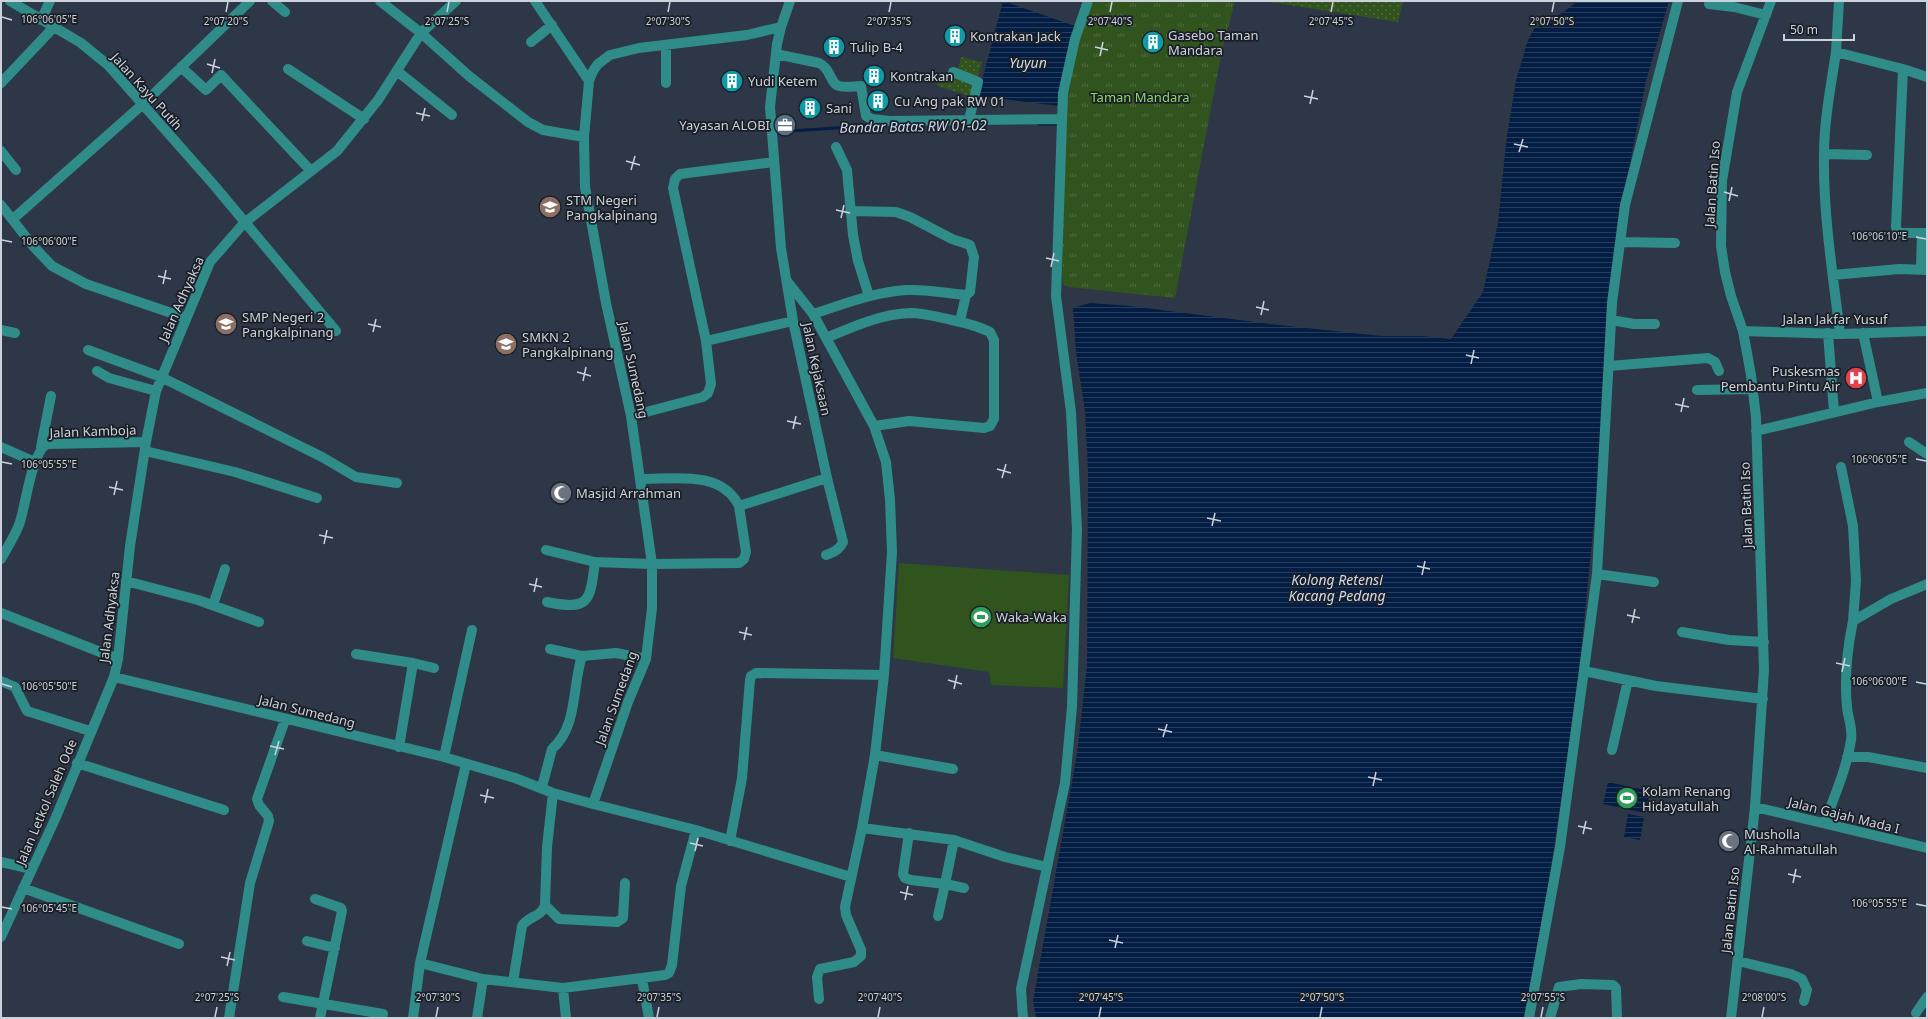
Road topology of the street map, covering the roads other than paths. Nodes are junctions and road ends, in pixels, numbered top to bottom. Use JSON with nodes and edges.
{"nodes":[{"id":1,"x":10,"y":1,"type":"edge"},
{"id":2,"x":50,"y":1,"type":"edge"},
{"id":3,"x":250,"y":1,"type":"edge"},
{"id":4,"x":272,"y":1,"type":"edge"},
{"id":5,"x":380,"y":1,"type":"edge"},
{"id":6,"x":456,"y":1,"type":"edge"},
{"id":7,"x":535,"y":1,"type":"edge"},
{"id":8,"x":790,"y":1,"type":"edge"},
{"id":9,"x":1088,"y":1,"type":"edge"},
{"id":10,"x":1678,"y":1,"type":"edge"},
{"id":11,"x":1771,"y":1,"type":"edge"},
{"id":12,"x":1839,"y":1,"type":"edge"},
{"id":13,"x":1709,"y":4,"type":"dead end"},
{"id":14,"x":286,"y":12,"type":"dead end"},
{"id":15,"x":1766,"y":15,"type":"junction"},
{"id":16,"x":41,"y":20,"type":"junction"},
{"id":17,"x":552,"y":24,"type":"junction"},
{"id":18,"x":54,"y":27,"type":"junction"},
{"id":19,"x":781,"y":27,"type":"junction"},
{"id":20,"x":421,"y":33,"type":"junction"},
{"id":21,"x":531,"y":42,"type":"dead end"},
{"id":22,"x":666,"y":45,"type":"junction"},
{"id":23,"x":1836,"y":52,"type":"junction"},
{"id":24,"x":776,"y":54,"type":"junction"},
{"id":25,"x":181,"y":67,"type":"junction"},
{"id":26,"x":288,"y":69,"type":"dead end"},
{"id":27,"x":1903,"y":69,"type":"junction"},
{"id":28,"x":397,"y":71,"type":"junction"},
{"id":29,"x":953,"y":72,"type":"dead end"},
{"id":30,"x":1927,"y":77,"type":"edge"},
{"id":31,"x":589,"y":81,"type":"junction"},
{"id":32,"x":1,"y":83,"type":"edge"},
{"id":33,"x":666,"y":83,"type":"dead end"},
{"id":34,"x":143,"y":104,"type":"junction"},
{"id":35,"x":452,"y":115,"type":"dead end"},
{"id":36,"x":364,"y":119,"type":"junction"},
{"id":37,"x":1061,"y":119,"type":"junction"},
{"id":38,"x":969,"y":120,"type":"junction"},
{"id":39,"x":584,"y":137,"type":"junction"},
{"id":40,"x":836,"y":147,"type":"dead end"},
{"id":41,"x":1,"y":151,"type":"edge"},
{"id":42,"x":1824,"y":154,"type":"junction"},
{"id":43,"x":1867,"y":155,"type":"dead end"},
{"id":44,"x":774,"y":162,"type":"junction"},
{"id":45,"x":16,"y":170,"type":"dead end"},
{"id":46,"x":311,"y":171,"type":"junction"},
{"id":47,"x":1,"y":205,"type":"edge"},
{"id":48,"x":850,"y":211,"type":"junction"},
{"id":49,"x":13,"y":219,"type":"junction"},
{"id":50,"x":244,"y":223,"type":"junction"},
{"id":51,"x":1924,"y":233,"type":"edge"},
{"id":52,"x":1620,"y":242,"type":"junction"},
{"id":53,"x":1675,"y":243,"type":"dead end"},
{"id":54,"x":1924,"y":270,"type":"edge"},
{"id":55,"x":1833,"y":275,"type":"junction"},
{"id":56,"x":785,"y":279,"type":"junction"},
{"id":57,"x":966,"y":295,"type":"junction"},
{"id":58,"x":869,"y":296,"type":"junction"},
{"id":59,"x":814,"y":314,"type":"junction"},
{"id":60,"x":186,"y":318,"type":"junction"},
{"id":61,"x":1611,"y":320,"type":"junction"},
{"id":62,"x":793,"y":321,"type":"junction"},
{"id":63,"x":960,"y":321,"type":"junction"},
{"id":64,"x":1655,"y":324,"type":"dead end"},
{"id":65,"x":1,"y":330,"type":"edge"},
{"id":66,"x":336,"y":331,"type":"dead end"},
{"id":67,"x":1743,"y":331,"type":"junction"},
{"id":68,"x":1927,"y":331,"type":"edge"},
{"id":69,"x":15,"y":333,"type":"dead end"},
{"id":70,"x":1828,"y":333,"type":"junction"},
{"id":71,"x":1863,"y":333,"type":"junction"},
{"id":72,"x":1840,"y":334,"type":"junction"},
{"id":73,"x":826,"y":338,"type":"junction"},
{"id":74,"x":706,"y":341,"type":"junction"},
{"id":75,"x":88,"y":350,"type":"dead end"},
{"id":76,"x":1609,"y":366,"type":"junction"},
{"id":77,"x":97,"y":371,"type":"dead end"},
{"id":78,"x":1718,"y":371,"type":"dead end"},
{"id":79,"x":161,"y":377,"type":"junction"},
{"id":80,"x":1753,"y":389,"type":"junction"},
{"id":81,"x":1697,"y":390,"type":"dead end"},
{"id":82,"x":156,"y":391,"type":"junction"},
{"id":83,"x":1927,"y":393,"type":"edge"},
{"id":84,"x":52,"y":396,"type":"dead end"},
{"id":85,"x":1878,"y":402,"type":"junction"},
{"id":86,"x":1834,"y":412,"type":"junction"},
{"id":87,"x":630,"y":416,"type":"junction"},
{"id":88,"x":874,"y":426,"type":"junction"},
{"id":89,"x":1756,"y":431,"type":"junction"},
{"id":90,"x":1909,"y":442,"type":"dead end"},
{"id":91,"x":145,"y":446,"type":"junction"},
{"id":92,"x":1,"y":447,"type":"edge"},
{"id":93,"x":41,"y":447,"type":"junction"},
{"id":94,"x":1927,"y":454,"type":"edge"},
{"id":95,"x":35,"y":462,"type":"junction"},
{"id":96,"x":1841,"y":467,"type":"dead end"},
{"id":97,"x":827,"y":478,"type":"junction"},
{"id":98,"x":641,"y":480,"type":"junction"},
{"id":99,"x":396,"y":483,"type":"dead end"},
{"id":100,"x":317,"y":498,"type":"dead end"},
{"id":101,"x":739,"y":506,"type":"junction"},
{"id":102,"x":546,"y":550,"type":"dead end"},
{"id":103,"x":826,"y":555,"type":"dead end"},
{"id":104,"x":1,"y":559,"type":"edge"},
{"id":105,"x":595,"y":562,"type":"junction"},
{"id":106,"x":652,"y":564,"type":"junction"},
{"id":107,"x":225,"y":569,"type":"dead end"},
{"id":108,"x":1597,"y":574,"type":"junction"},
{"id":109,"x":126,"y":581,"type":"junction"},
{"id":110,"x":1654,"y":582,"type":"dead end"},
{"id":111,"x":1927,"y":584,"type":"edge"},
{"id":112,"x":547,"y":602,"type":"dead end"},
{"id":113,"x":213,"y":605,"type":"junction"},
{"id":114,"x":1,"y":613,"type":"edge"},
{"id":115,"x":1854,"y":621,"type":"junction"},
{"id":116,"x":259,"y":622,"type":"dead end"},
{"id":117,"x":472,"y":630,"type":"dead end"},
{"id":118,"x":1682,"y":632,"type":"dead end"},
{"id":119,"x":1764,"y":642,"type":"junction"},
{"id":120,"x":550,"y":649,"type":"dead end"},
{"id":121,"x":356,"y":654,"type":"dead end"},
{"id":122,"x":582,"y":656,"type":"junction"},
{"id":123,"x":118,"y":659,"type":"junction"},
{"id":124,"x":646,"y":659,"type":"junction"},
{"id":125,"x":414,"y":663,"type":"junction"},
{"id":126,"x":434,"y":668,"type":"dead end"},
{"id":127,"x":1584,"y":671,"type":"junction"},
{"id":128,"x":884,"y":675,"type":"junction"},
{"id":129,"x":114,"y":677,"type":"junction"},
{"id":130,"x":1628,"y":680,"type":"junction"},
{"id":131,"x":1,"y":681,"type":"edge"},
{"id":132,"x":1763,"y":699,"type":"junction"},
{"id":133,"x":285,"y":720,"type":"junction"},
{"id":134,"x":90,"y":731,"type":"junction"},
{"id":135,"x":399,"y":747,"type":"junction"},
{"id":136,"x":1612,"y":750,"type":"dead end"},
{"id":137,"x":875,"y":755,"type":"junction"},
{"id":138,"x":1847,"y":757,"type":"junction"},
{"id":139,"x":444,"y":758,"type":"junction"},
{"id":140,"x":77,"y":763,"type":"junction"},
{"id":141,"x":466,"y":764,"type":"junction"},
{"id":142,"x":1927,"y":768,"type":"edge"},
{"id":143,"x":953,"y":769,"type":"dead end"},
{"id":144,"x":542,"y":787,"type":"junction"},
{"id":145,"x":553,"y":793,"type":"junction"},
{"id":146,"x":593,"y":804,"type":"junction"},
{"id":147,"x":1755,"y":807,"type":"junction"},
{"id":148,"x":224,"y":810,"type":"dead end"},
{"id":149,"x":1825,"y":823,"type":"junction"},
{"id":150,"x":862,"y":828,"type":"junction"},
{"id":151,"x":696,"y":830,"type":"junction"},
{"id":152,"x":909,"y":833,"type":"junction"},
{"id":153,"x":954,"y":840,"type":"junction"},
{"id":154,"x":730,"y":841,"type":"junction"},
{"id":155,"x":1927,"y":848,"type":"edge"},
{"id":156,"x":1,"y":862,"type":"edge"},
{"id":157,"x":1047,"y":867,"type":"junction"},
{"id":158,"x":32,"y":869,"type":"junction"},
{"id":159,"x":851,"y":877,"type":"junction"},
{"id":160,"x":625,"y":883,"type":"dead end"},
{"id":161,"x":945,"y":884,"type":"junction"},
{"id":162,"x":23,"y":888,"type":"junction"},
{"id":163,"x":964,"y":888,"type":"dead end"},
{"id":164,"x":315,"y":899,"type":"dead end"},
{"id":165,"x":545,"y":905,"type":"junction"},
{"id":166,"x":938,"y":916,"type":"dead end"},
{"id":167,"x":1,"y":937,"type":"edge"},
{"id":168,"x":307,"y":941,"type":"dead end"},
{"id":169,"x":179,"y":944,"type":"dead end"},
{"id":170,"x":335,"y":948,"type":"junction"},
{"id":171,"x":1738,"y":961,"type":"junction"},
{"id":172,"x":420,"y":963,"type":"junction"},
{"id":173,"x":483,"y":979,"type":"junction"},
{"id":174,"x":642,"y":979,"type":"junction"},
{"id":175,"x":513,"y":982,"type":"junction"},
{"id":176,"x":563,"y":988,"type":"junction"},
{"id":177,"x":283,"y":997,"type":"dead end"},
{"id":178,"x":1927,"y":997,"type":"edge"},
{"id":179,"x":819,"y":999,"type":"dead end"},
{"id":180,"x":1804,"y":1001,"type":"dead end"},
{"id":181,"x":323,"y":1002,"type":"junction"},
{"id":182,"x":1916,"y":1013,"type":"dead end"},
{"id":183,"x":383,"y":1014,"type":"dead end"},
{"id":184,"x":229,"y":1018,"type":"edge"},
{"id":185,"x":320,"y":1018,"type":"edge"},
{"id":186,"x":413,"y":1018,"type":"edge"},
{"id":187,"x":477,"y":1018,"type":"edge"},
{"id":188,"x":566,"y":1018,"type":"edge"},
{"id":189,"x":649,"y":1018,"type":"edge"},
{"id":190,"x":1023,"y":1018,"type":"edge"},
{"id":191,"x":1529,"y":1018,"type":"edge"},
{"id":192,"x":1550,"y":1018,"type":"edge"},
{"id":193,"x":1617,"y":1018,"type":"edge"},
{"id":194,"x":1731,"y":1018,"type":"edge"}],
"edges":[{"from":1,"to":16,"type":"street","name":"Jalan Kayu Putih"},
{"from":2,"to":16,"type":"street"},
{"from":3,"to":25,"type":"street"},
{"from":4,"to":14,"type":"street"},
{"from":5,"to":20,"type":"street"},
{"from":6,"to":20,"type":"street","name":"Jalan Adhyaksa"},
{"from":7,"to":17,"type":"street"},
{"from":8,"to":19,"type":"street"},
{"from":9,"to":37,"type":"street"},
{"from":10,"to":52,"type":"street"},
{"from":11,"to":15,"type":"street","name":"Jalan Batin Iso"},
{"from":12,"to":23,"type":"street"},
{"from":13,"to":15,"type":"street"},
{"from":15,"to":67,"type":"street","name":"Jalan Batin Iso"},
{"from":16,"to":18,"type":"street","name":"Jalan Kayu Putih"},
{"from":17,"to":21,"type":"street"},
{"from":17,"to":31,"type":"street"},
{"from":18,"to":32,"type":"street"},
{"from":18,"to":34,"type":"street","name":"Jalan Kayu Putih"},
{"from":19,"to":22,"type":"street","name":"Jalan Sumedang"},
{"from":19,"to":24,"type":"street","name":"Jalan Kejaksaan"},
{"from":20,"to":28,"type":"street","name":"Jalan Adhyaksa"},
{"from":20,"to":39,"type":"street"},
{"from":22,"to":31,"type":"street","name":"Jalan Sumedang"},
{"from":22,"to":33,"type":"street"},
{"from":23,"to":27,"type":"street"},
{"from":23,"to":42,"type":"street"},
{"from":24,"to":38,"type":"street"},
{"from":24,"to":44,"type":"street","name":"Jalan Kejaksaan"},
{"from":25,"to":34,"type":"street"},
{"from":25,"to":46,"type":"street"},
{"from":26,"to":36,"type":"street"},
{"from":27,"to":30,"type":"street"},
{"from":27,"to":51,"type":"street"},
{"from":28,"to":35,"type":"street"},
{"from":28,"to":36,"type":"street","name":"Jalan Adhyaksa"},
{"from":29,"to":38,"type":"street"},
{"from":31,"to":39,"type":"street","name":"Jalan Sumedang"},
{"from":34,"to":49,"type":"street"},
{"from":34,"to":50,"type":"street","name":"Jalan Kayu Putih"},
{"from":36,"to":46,"type":"street","name":"Jalan Adhyaksa"},
{"from":37,"to":38,"type":"street"},
{"from":37,"to":157,"type":"street"},
{"from":39,"to":87,"type":"street","name":"Jalan Sumedang"},
{"from":40,"to":48,"type":"street"},
{"from":41,"to":45,"type":"street"},
{"from":42,"to":43,"type":"street"},
{"from":42,"to":55,"type":"street"},
{"from":44,"to":56,"type":"street","name":"Jalan Kejaksaan"},
{"from":44,"to":74,"type":"street"},
{"from":46,"to":50,"type":"street","name":"Jalan Adhyaksa"},
{"from":47,"to":49,"type":"street"},
{"from":48,"to":57,"type":"street"},
{"from":48,"to":58,"type":"street"},
{"from":49,"to":60,"type":"street"},
{"from":50,"to":60,"type":"street","name":"Jalan Adhyaksa"},
{"from":50,"to":66,"type":"street","name":"Jalan Kayu Putih"},
{"from":51,"to":54,"type":"street"},
{"from":52,"to":53,"type":"street"},
{"from":52,"to":61,"type":"street"},
{"from":54,"to":55,"type":"street"},
{"from":55,"to":72,"type":"street"},
{"from":56,"to":59,"type":"street"},
{"from":56,"to":62,"type":"street","name":"Jalan Kejaksaan"},
{"from":57,"to":58,"type":"street"},
{"from":57,"to":63,"type":"street"},
{"from":58,"to":59,"type":"street"},
{"from":59,"to":73,"type":"street"},
{"from":60,"to":79,"type":"street","name":"Jalan Adhyaksa"},
{"from":61,"to":64,"type":"street"},
{"from":61,"to":76,"type":"street"},
{"from":62,"to":74,"type":"street"},
{"from":62,"to":97,"type":"street","name":"Jalan Kejaksaan"},
{"from":63,"to":73,"type":"street"},
{"from":63,"to":88,"type":"street"},
{"from":65,"to":69,"type":"street"},
{"from":67,"to":70,"type":"street","name":"Jalan Jakfar Yusuf"},
{"from":67,"to":80,"type":"street","name":"Jalan Batin Iso"},
{"from":68,"to":71,"type":"street","name":"Jalan Jakfar Yusuf"},
{"from":70,"to":72,"type":"street","name":"Jalan Jakfar Yusuf"},
{"from":70,"to":86,"type":"street"},
{"from":71,"to":72,"type":"street","name":"Jalan Jakfar Yusuf"},
{"from":71,"to":85,"type":"street"},
{"from":73,"to":88,"type":"street"},
{"from":74,"to":87,"type":"street"},
{"from":75,"to":79,"type":"street"},
{"from":76,"to":78,"type":"street"},
{"from":76,"to":108,"type":"street"},
{"from":77,"to":82,"type":"street"},
{"from":79,"to":82,"type":"street","name":"Jalan Adhyaksa"},
{"from":79,"to":99,"type":"street"},
{"from":80,"to":81,"type":"street"},
{"from":80,"to":89,"type":"street","name":"Jalan Batin Iso"},
{"from":82,"to":91,"type":"street","name":"Jalan Adhyaksa"},
{"from":83,"to":85,"type":"street"},
{"from":84,"to":93,"type":"street"},
{"from":85,"to":86,"type":"street"},
{"from":86,"to":89,"type":"street"},
{"from":87,"to":98,"type":"street","name":"Jalan Sumedang"},
{"from":88,"to":128,"type":"street"},
{"from":89,"to":119,"type":"street","name":"Jalan Batin Iso"},
{"from":90,"to":94,"type":"street"},
{"from":91,"to":93,"type":"street","name":"Jalan Kamboja"},
{"from":91,"to":100,"type":"street","name":"Jalan Kamboja"},
{"from":91,"to":109,"type":"street","name":"Jalan Adhyaksa"},
{"from":92,"to":95,"type":"street"},
{"from":93,"to":95,"type":"street","name":"Jalan Kamboja"},
{"from":95,"to":104,"type":"street","name":"Jalan Kamboja"},
{"from":96,"to":115,"type":"street"},
{"from":97,"to":101,"type":"street"},
{"from":97,"to":103,"type":"street","name":"Jalan Kejaksaan"},
{"from":98,"to":101,"type":"street"},
{"from":98,"to":106,"type":"street","name":"Jalan Sumedang"},
{"from":101,"to":106,"type":"street"},
{"from":102,"to":105,"type":"street"},
{"from":105,"to":106,"type":"street"},
{"from":105,"to":112,"type":"street"},
{"from":106,"to":124,"type":"street","name":"Jalan Sumedang"},
{"from":107,"to":113,"type":"street"},
{"from":108,"to":110,"type":"street"},
{"from":108,"to":127,"type":"street"},
{"from":109,"to":113,"type":"street"},
{"from":109,"to":123,"type":"street","name":"Jalan Adhyaksa"},
{"from":111,"to":115,"type":"street"},
{"from":113,"to":116,"type":"street"},
{"from":114,"to":123,"type":"street"},
{"from":115,"to":138,"type":"street"},
{"from":117,"to":139,"type":"street"},
{"from":118,"to":119,"type":"street"},
{"from":119,"to":132,"type":"street","name":"Jalan Batin Iso"},
{"from":120,"to":122,"type":"street"},
{"from":121,"to":125,"type":"street"},
{"from":122,"to":124,"type":"street"},
{"from":122,"to":144,"type":"street"},
{"from":123,"to":129,"type":"street","name":"Jalan Adhyaksa"},
{"from":124,"to":146,"type":"street","name":"Jalan Sumedang"},
{"from":125,"to":126,"type":"street"},
{"from":125,"to":135,"type":"street"},
{"from":127,"to":130,"type":"street"},
{"from":127,"to":191,"type":"street"},
{"from":128,"to":137,"type":"street"},
{"from":128,"to":154,"type":"street"},
{"from":129,"to":133,"type":"street","name":"Jalan Sumedang"},
{"from":129,"to":134,"type":"street","name":"Jalan Letkol Saleh Ode"},
{"from":130,"to":132,"type":"street"},
{"from":130,"to":136,"type":"street"},
{"from":131,"to":134,"type":"street"},
{"from":132,"to":147,"type":"street","name":"Jalan Batin Iso"},
{"from":133,"to":135,"type":"street","name":"Jalan Sumedang"},
{"from":133,"to":184,"type":"street"},
{"from":134,"to":140,"type":"street","name":"Jalan Letkol Saleh Ode"},
{"from":135,"to":139,"type":"street","name":"Jalan Sumedang"},
{"from":137,"to":143,"type":"street"},
{"from":137,"to":150,"type":"street"},
{"from":138,"to":142,"type":"street"},
{"from":138,"to":149,"type":"street"},
{"from":139,"to":141,"type":"street","name":"Jalan Sumedang"},
{"from":140,"to":148,"type":"street"},
{"from":140,"to":158,"type":"street","name":"Jalan Letkol Saleh Ode"},
{"from":141,"to":144,"type":"street","name":"Jalan Sumedang"},
{"from":141,"to":172,"type":"street"},
{"from":144,"to":145,"type":"street","name":"Jalan Sumedang"},
{"from":145,"to":146,"type":"street","name":"Jalan Sumedang"},
{"from":145,"to":165,"type":"street"},
{"from":146,"to":151,"type":"street"},
{"from":147,"to":149,"type":"street","name":"Jalan Gajah Mada I"},
{"from":147,"to":171,"type":"street","name":"Jalan Batin Iso"},
{"from":149,"to":155,"type":"street","name":"Jalan Gajah Mada I"},
{"from":150,"to":152,"type":"street"},
{"from":150,"to":159,"type":"street"},
{"from":151,"to":154,"type":"street"},
{"from":151,"to":174,"type":"street"},
{"from":152,"to":153,"type":"street"},
{"from":152,"to":161,"type":"street"},
{"from":153,"to":157,"type":"street"},
{"from":153,"to":161,"type":"street"},
{"from":154,"to":159,"type":"street"},
{"from":156,"to":158,"type":"street"},
{"from":157,"to":190,"type":"street"},
{"from":158,"to":162,"type":"street","name":"Jalan Letkol Saleh Ode"},
{"from":159,"to":179,"type":"street"},
{"from":160,"to":165,"type":"street"},
{"from":161,"to":163,"type":"street"},
{"from":161,"to":166,"type":"street"},
{"from":162,"to":167,"type":"street","name":"Jalan Letkol Saleh Ode"},
{"from":162,"to":169,"type":"street"},
{"from":164,"to":170,"type":"street"},
{"from":165,"to":175,"type":"street"},
{"from":168,"to":170,"type":"street"},
{"from":170,"to":181,"type":"street"},
{"from":171,"to":180,"type":"street"},
{"from":171,"to":194,"type":"street","name":"Jalan Batin Iso"},
{"from":172,"to":173,"type":"street"},
{"from":172,"to":186,"type":"street"},
{"from":173,"to":175,"type":"street"},
{"from":173,"to":187,"type":"street"},
{"from":174,"to":176,"type":"street"},
{"from":174,"to":189,"type":"street"},
{"from":175,"to":176,"type":"street"},
{"from":176,"to":188,"type":"street"},
{"from":177,"to":181,"type":"street"},
{"from":178,"to":182,"type":"street"},
{"from":181,"to":183,"type":"street"},
{"from":181,"to":185,"type":"street"},
{"from":192,"to":193,"type":"street"}]}
